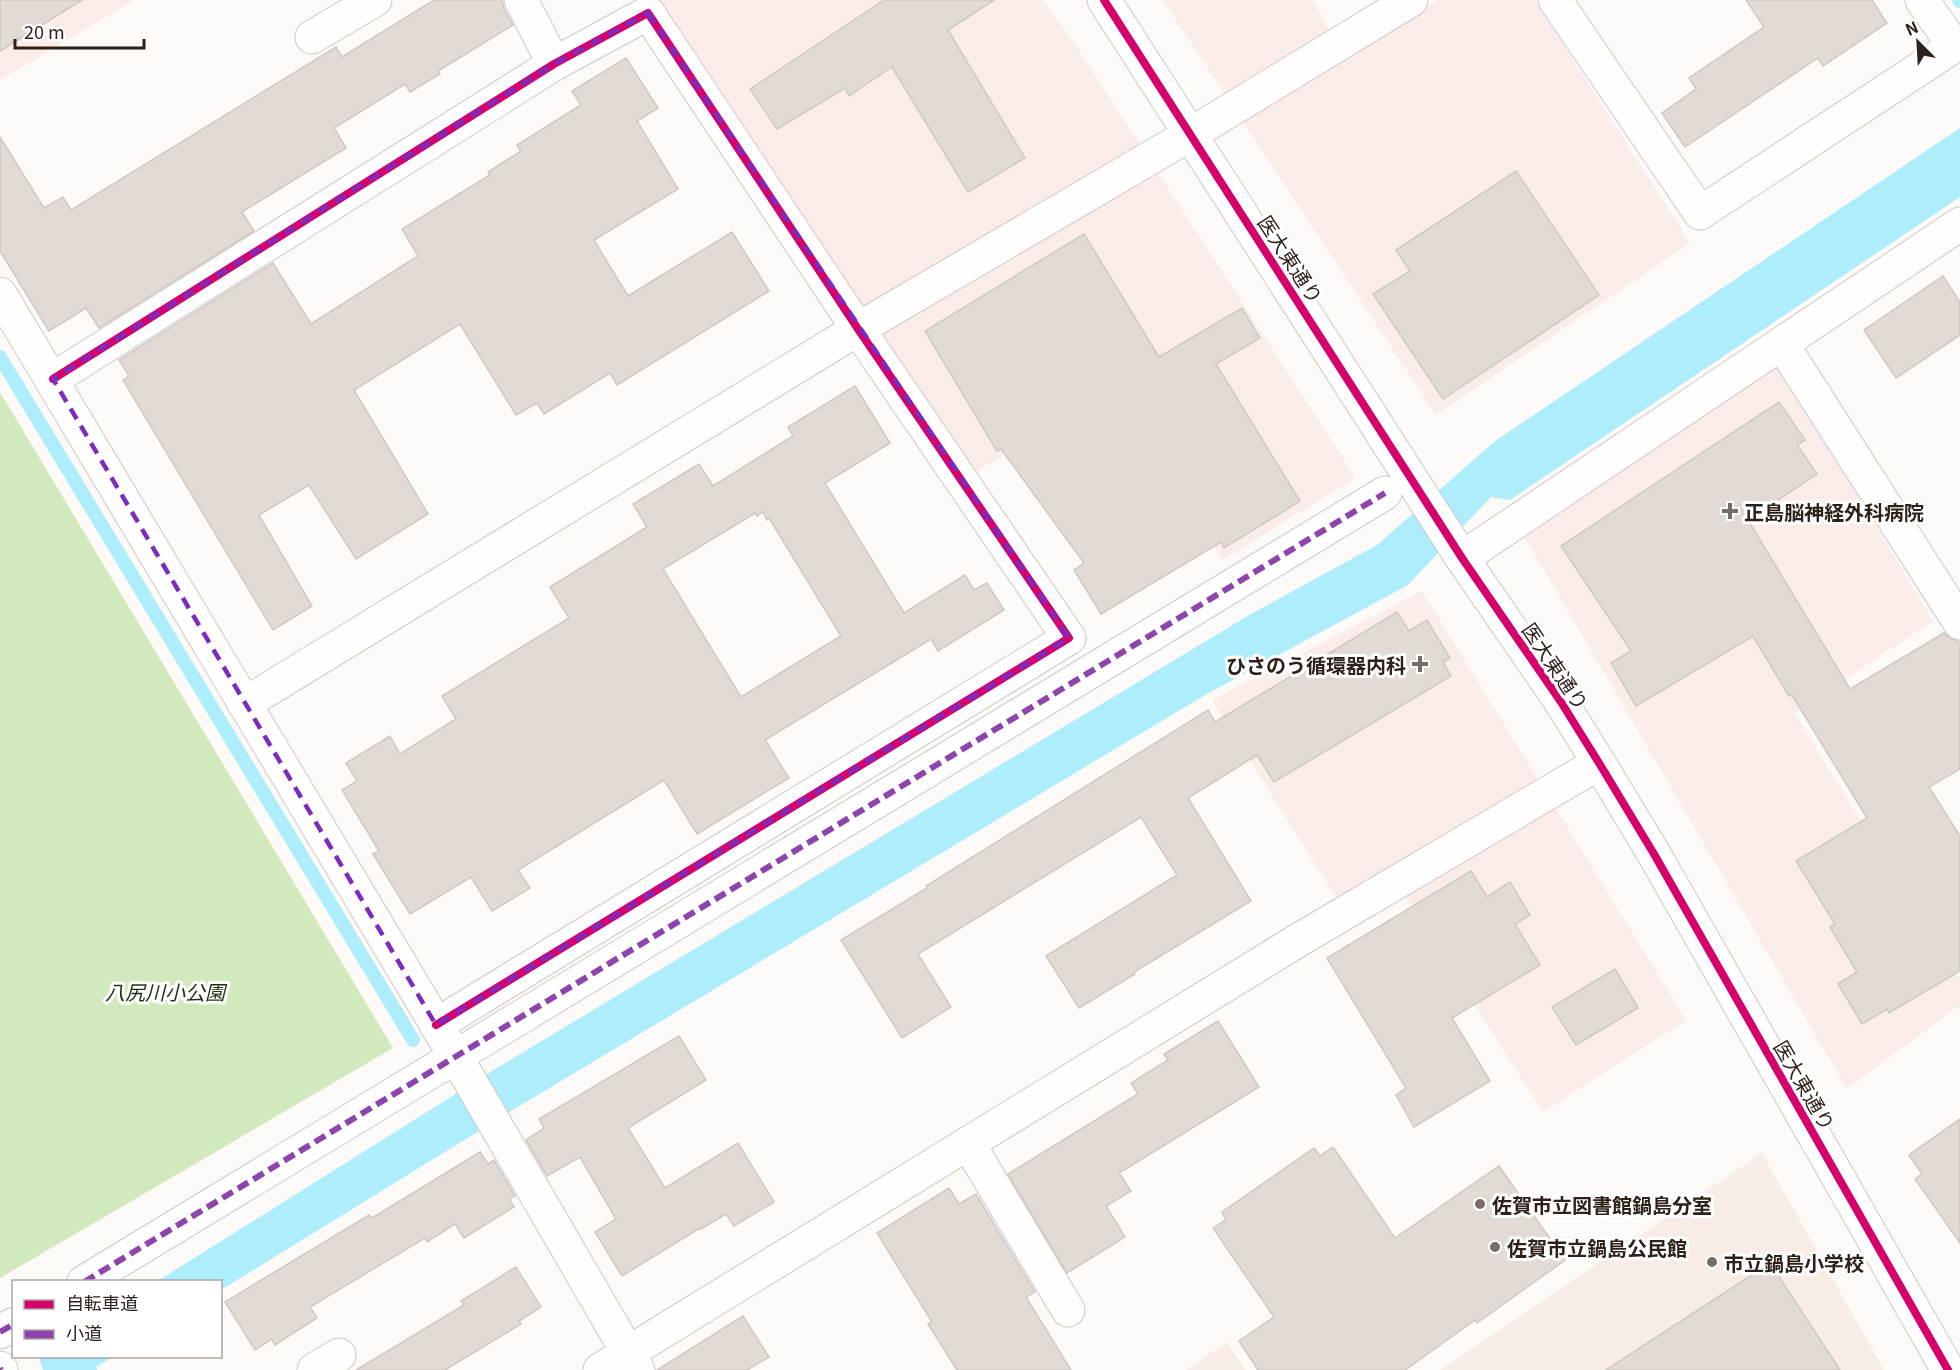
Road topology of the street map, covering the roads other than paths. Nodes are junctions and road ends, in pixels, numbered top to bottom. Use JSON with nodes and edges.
{"nodes":[{"id":1,"x":375,"y":0,"type":"edge"},
{"id":2,"x":521,"y":0,"type":"edge"},
{"id":3,"x":1104,"y":0,"type":"edge"},
{"id":4,"x":1411,"y":0,"type":"edge"},
{"id":5,"x":1555,"y":0,"type":"edge"},
{"id":6,"x":1922,"y":0,"type":"edge"},
{"id":7,"x":312,"y":37,"type":"dead end"},
{"id":8,"x":554,"y":64,"type":"junction"},
{"id":9,"x":1191,"y":134,"type":"junction"},
{"id":10,"x":1960,"y":224,"type":"edge"},
{"id":11,"x":0,"y":294,"type":"edge"},
{"id":12,"x":858,"y":328,"type":"junction"},
{"id":13,"x":1782,"y":344,"type":"junction"},
{"id":14,"x":53,"y":380,"type":"junction"},
{"id":15,"x":1385,"y":493,"type":"dead end"},
{"id":16,"x":1460,"y":553,"type":"junction"},
{"id":17,"x":1960,"y":623,"type":"edge"},
{"id":18,"x":244,"y":705,"type":"junction"},
{"id":19,"x":1599,"y":763,"type":"junction"},
{"id":20,"x":436,"y":1025,"type":"junction"},
{"id":21,"x":460,"y":1065,"type":"junction"},
{"id":22,"x":968,"y":1143,"type":"junction"},
{"id":23,"x":86,"y":1280,"type":"edge"},
{"id":24,"x":1068,"y":1310,"type":"dead end"},
{"id":25,"x":633,"y":1361,"type":"edge"},
{"id":26,"x":600,"y":1370,"type":"edge"},
{"id":27,"x":1948,"y":1370,"type":"edge"}],
"edges":[{"from":1,"to":7,"type":"street"},
{"from":2,"to":8,"type":"street"},
{"from":3,"to":9,"type":"street","name":"医大東通り"},
{"from":4,"to":9,"type":"street"},
{"from":5,"to":6,"type":"street"},
{"from":8,"to":12,"type":"street"},
{"from":8,"to":14,"type":"street"},
{"from":9,"to":12,"type":"street"},
{"from":9,"to":16,"type":"street","name":"医大東通り"},
{"from":10,"to":13,"type":"street"},
{"from":11,"to":14,"type":"street"},
{"from":12,"to":18,"type":"street"},
{"from":12,"to":20,"type":"street"},
{"from":13,"to":16,"type":"street"},
{"from":13,"to":17,"type":"street"},
{"from":14,"to":18,"type":"street"},
{"from":15,"to":21,"type":"street"},
{"from":16,"to":19,"type":"street","name":"医大東通り"},
{"from":18,"to":20,"type":"street"},
{"from":19,"to":22,"type":"street"},
{"from":19,"to":27,"type":"street","name":"医大東通り"},
{"from":20,"to":21,"type":"street"},
{"from":21,"to":23,"type":"street"},
{"from":21,"to":25,"type":"street"},
{"from":22,"to":24,"type":"street"},
{"from":22,"to":25,"type":"street"},
{"from":25,"to":26,"type":"street"}]}
